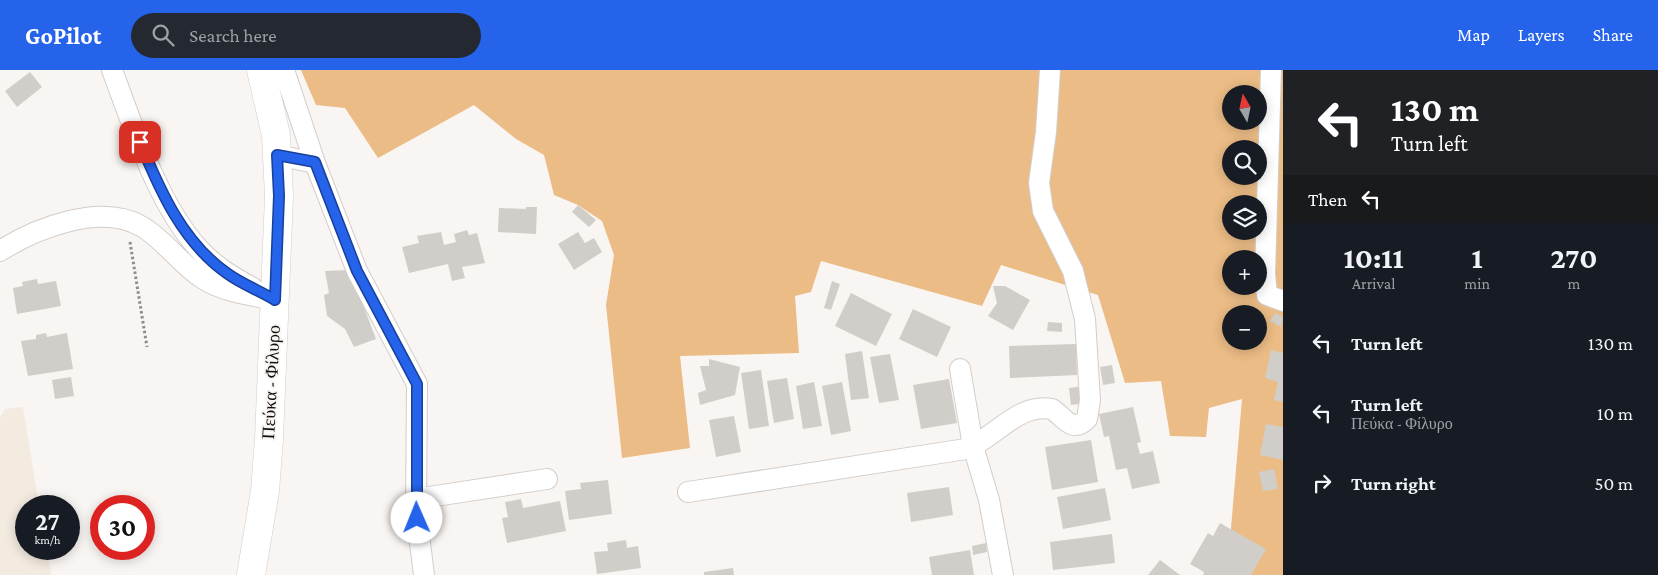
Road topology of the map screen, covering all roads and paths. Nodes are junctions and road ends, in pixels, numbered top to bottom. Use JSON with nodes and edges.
{"nodes":[{"id":1,"x":112,"y":70,"type":"edge"},
{"id":2,"x":261,"y":70,"type":"edge"},
{"id":3,"x":284,"y":70,"type":"edge"},
{"id":4,"x":1050,"y":70,"type":"edge"},
{"id":5,"x":1271,"y":70,"type":"edge"},
{"id":6,"x":277,"y":155,"type":"junction"},
{"id":7,"x":315,"y":162,"type":"junction"},
{"id":8,"x":126,"y":220,"type":"junction"},
{"id":9,"x":0,"y":251,"type":"edge"},
{"id":10,"x":275,"y":300,"type":"junction"},
{"id":11,"x":1283,"y":302,"type":"edge"},
{"id":12,"x":146,"y":347,"type":"dead end"},
{"id":13,"x":960,"y":369,"type":"dead end"},
{"id":14,"x":974,"y":446,"type":"junction"},
{"id":15,"x":547,"y":479,"type":"dead end"},
{"id":16,"x":688,"y":492,"type":"dead end"},
{"id":17,"x":416,"y":499,"type":"junction"},
{"id":18,"x":251,"y":575,"type":"edge"},
{"id":19,"x":424,"y":575,"type":"edge"},
{"id":20,"x":1003,"y":575,"type":"edge"}],
"edges":[{"from":1,"to":10,"type":"street"},
{"from":2,"to":6,"type":"main road","name":"Πεύκα - Φίλυρο"},
{"from":3,"to":7,"type":"street"},
{"from":4,"to":14,"type":"street"},
{"from":5,"to":11,"type":"street"},
{"from":6,"to":7,"type":"street"},
{"from":6,"to":10,"type":"main road","name":"Πεύκα - Φίλυρο"},
{"from":7,"to":17,"type":"street"},
{"from":8,"to":9,"type":"street"},
{"from":8,"to":10,"type":"street"},
{"from":8,"to":12,"type":"path"},
{"from":10,"to":18,"type":"main road","name":"Πεύκα - Φίλυρο"},
{"from":13,"to":14,"type":"street"},
{"from":14,"to":16,"type":"street"},
{"from":14,"to":20,"type":"street"},
{"from":15,"to":17,"type":"street"},
{"from":17,"to":19,"type":"street"}]}
